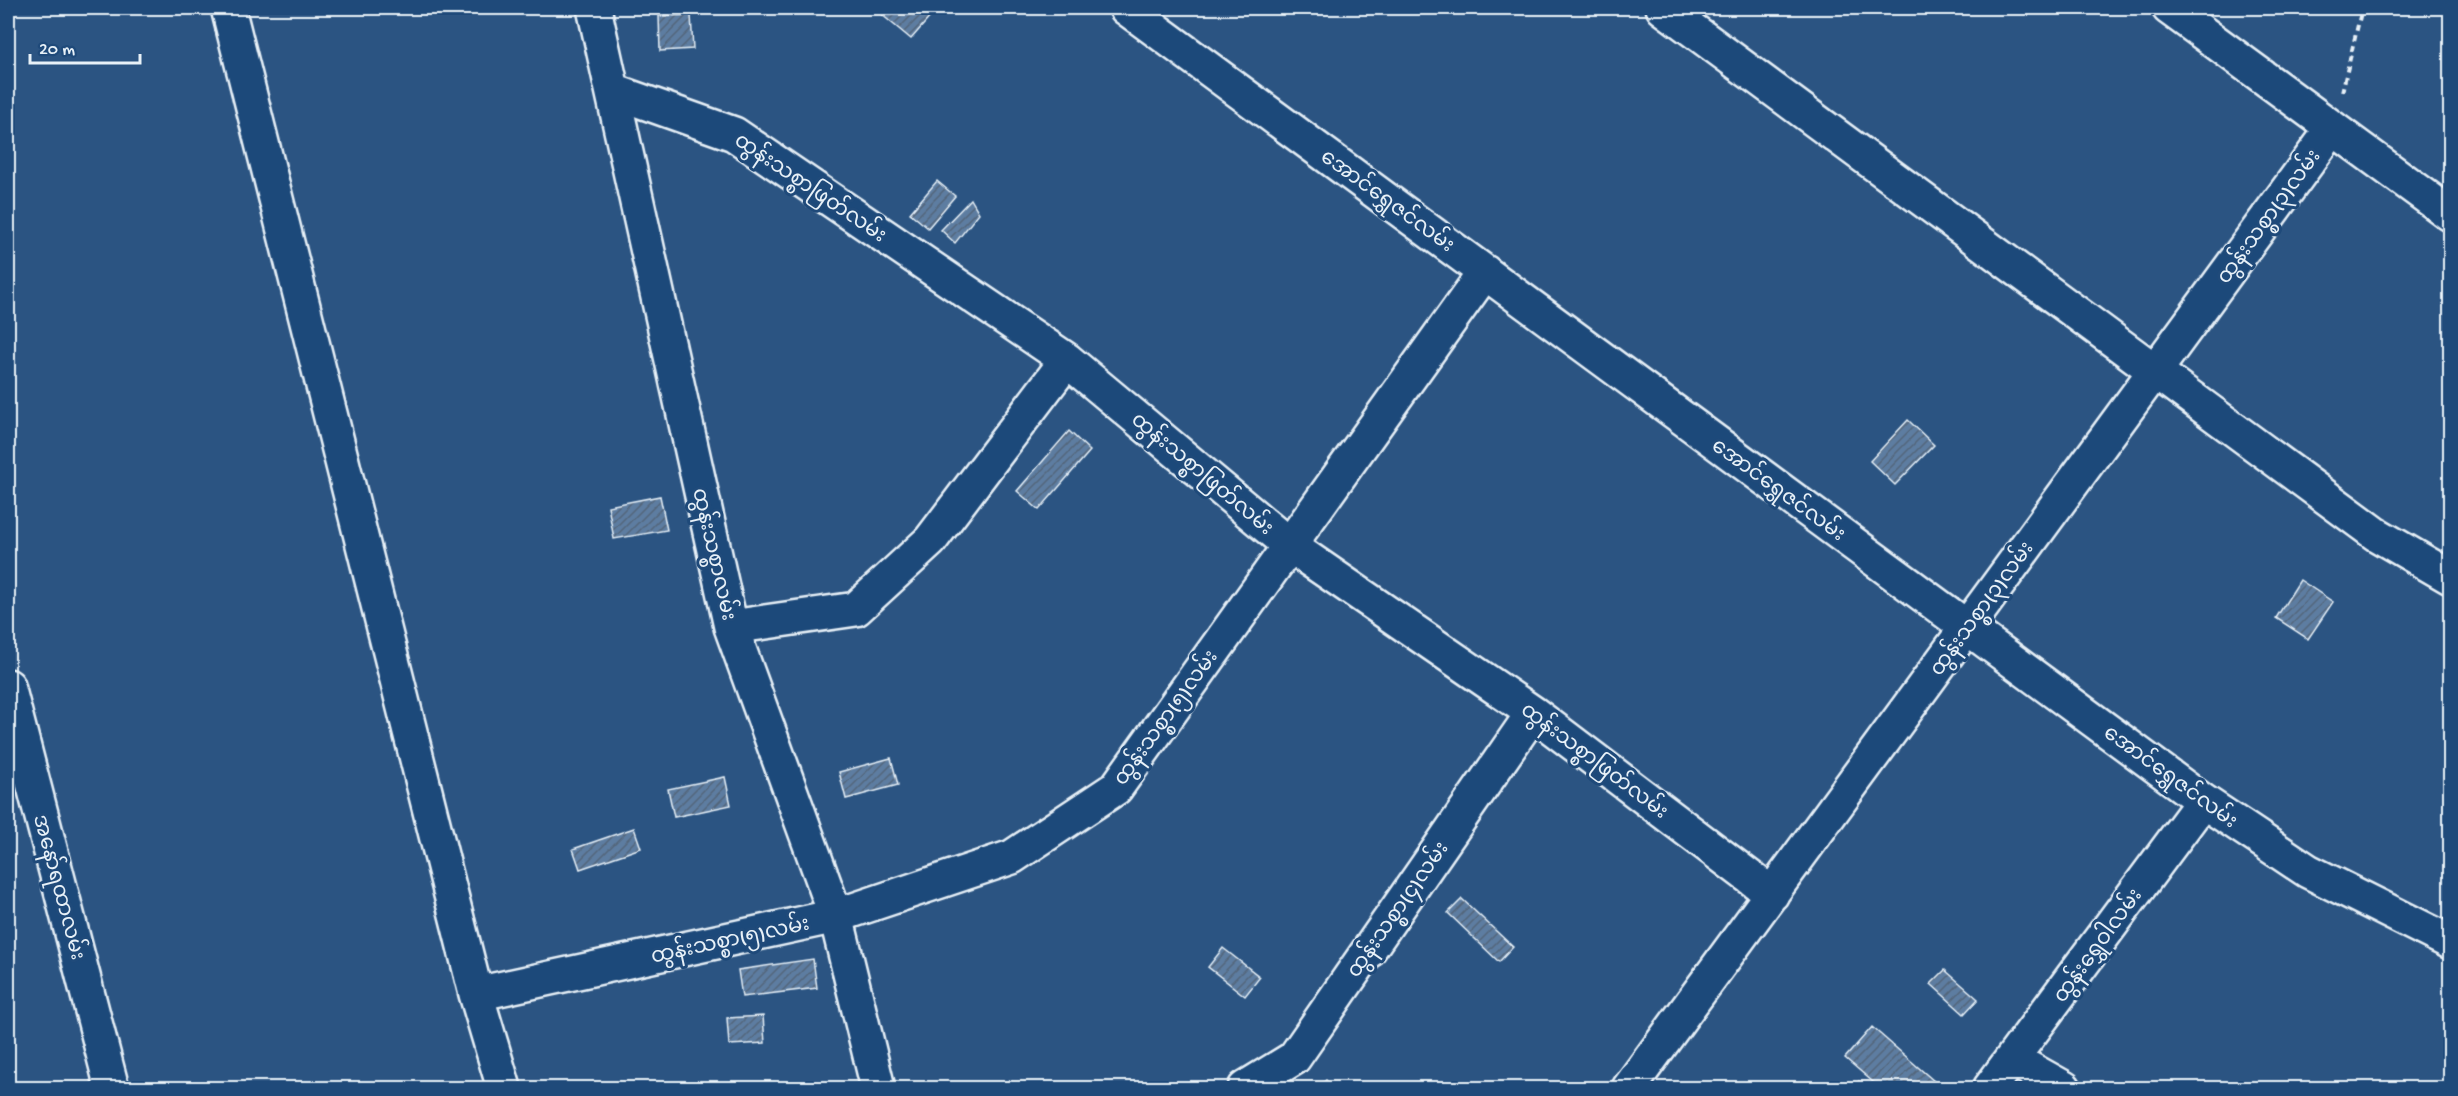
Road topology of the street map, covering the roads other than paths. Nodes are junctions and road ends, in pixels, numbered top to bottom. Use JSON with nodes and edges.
{"nodes":[{"id":1,"x":228,"y":8,"type":"edge"},
{"id":2,"x":594,"y":8,"type":"edge"},
{"id":3,"x":1126,"y":8,"type":"edge"},
{"id":4,"x":1663,"y":8,"type":"edge"},
{"id":5,"x":2169,"y":8,"type":"edge"},
{"id":6,"x":613,"y":91,"type":"junction"},
{"id":7,"x":2333,"y":128,"type":"junction"},
{"id":8,"x":2451,"y":214,"type":"edge"},
{"id":9,"x":1485,"y":272,"type":"junction"},
{"id":10,"x":1066,"y":360,"type":"junction"},
{"id":11,"x":2155,"y":371,"type":"junction"},
{"id":12,"x":1290,"y":546,"type":"junction"},
{"id":13,"x":2451,"y":577,"type":"edge"},
{"id":14,"x":731,"y":627,"type":"junction"},
{"id":15,"x":1968,"y":627,"type":"junction"},
{"id":16,"x":8,"y":687,"type":"edge"},
{"id":17,"x":1533,"y":713,"type":"junction"},
{"id":18,"x":2203,"y":801,"type":"junction"},
{"id":19,"x":1772,"y":894,"type":"junction"},
{"id":20,"x":836,"y":916,"type":"junction"},
{"id":21,"x":2451,"y":942,"type":"edge"},
{"id":22,"x":476,"y":994,"type":"junction"},
{"id":23,"x":2012,"y":1059,"type":"junction"},
{"id":24,"x":112,"y":1089,"type":"edge"},
{"id":25,"x":504,"y":1089,"type":"edge"},
{"id":26,"x":878,"y":1089,"type":"edge"},
{"id":27,"x":1245,"y":1089,"type":"edge"},
{"id":28,"x":1629,"y":1089,"type":"edge"},
{"id":29,"x":1990,"y":1089,"type":"edge"},
{"id":30,"x":2064,"y":1089,"type":"edge"}],
"edges":[{"from":1,"to":22,"type":"street"},
{"from":2,"to":6,"type":"street","name":"ထွန်းသစ္စာလမ်း"},
{"from":3,"to":9,"type":"street","name":"အောင်ရွှေဇင်လမ်း"},
{"from":4,"to":11,"type":"street"},
{"from":5,"to":7,"type":"street"},
{"from":6,"to":10,"type":"street","name":"ထွန်းသစ္စာဖြတ်လမ်း"},
{"from":6,"to":14,"type":"street","name":"ထွန်းသစ္စာလမ်း"},
{"from":7,"to":8,"type":"street"},
{"from":7,"to":11,"type":"street","name":"ထွန်းသစ္စာ(၃)လမ်း"},
{"from":9,"to":12,"type":"street","name":"ထွန်းသစ္စာ(၅)လမ်း"},
{"from":9,"to":15,"type":"street","name":"အောင်ရွှေဇင်လမ်း"},
{"from":10,"to":12,"type":"street","name":"ထွန်းသစ္စာဖြတ်လမ်း"},
{"from":10,"to":14,"type":"street"},
{"from":11,"to":13,"type":"street"},
{"from":11,"to":15,"type":"street","name":"ထွန်းသစ္စာ(၃)လမ်း"},
{"from":12,"to":17,"type":"street","name":"ထွန်းသစ္စာဖြတ်လမ်း"},
{"from":12,"to":20,"type":"street","name":"ထွန်းသစ္စာ(၅)လမ်း"},
{"from":14,"to":20,"type":"street","name":"ထွန်းသစ္စာလမ်း"},
{"from":15,"to":18,"type":"street","name":"အောင်ရွှေဇင်လမ်း"},
{"from":15,"to":19,"type":"street","name":"ထွန်းသစ္စာ(၃)လမ်း"},
{"from":16,"to":24,"type":"street","name":"အနော်ရထာလမ်း"},
{"from":17,"to":19,"type":"street","name":"ထွန်းသစ္စာဖြတ်လမ်း"},
{"from":17,"to":27,"type":"street","name":"ထွန်းသစ္စာ(၄)လမ်း"},
{"from":18,"to":21,"type":"street","name":"အောင်ရွှေဇင်လမ်း"},
{"from":18,"to":23,"type":"street","name":"ထွန်းရွှေဝါလမ်း"},
{"from":19,"to":28,"type":"street","name":"ထွန်းသစ္စာ(၃)လမ်း"},
{"from":20,"to":22,"type":"street","name":"ထွန်းသစ္စာ(၅)လမ်း"},
{"from":20,"to":26,"type":"street","name":"ထွန်းသစ္စာလမ်း"},
{"from":22,"to":25,"type":"street"},
{"from":23,"to":29,"type":"street","name":"ထွန်းရွှေဝါလမ်း"},
{"from":23,"to":30,"type":"street"}]}
